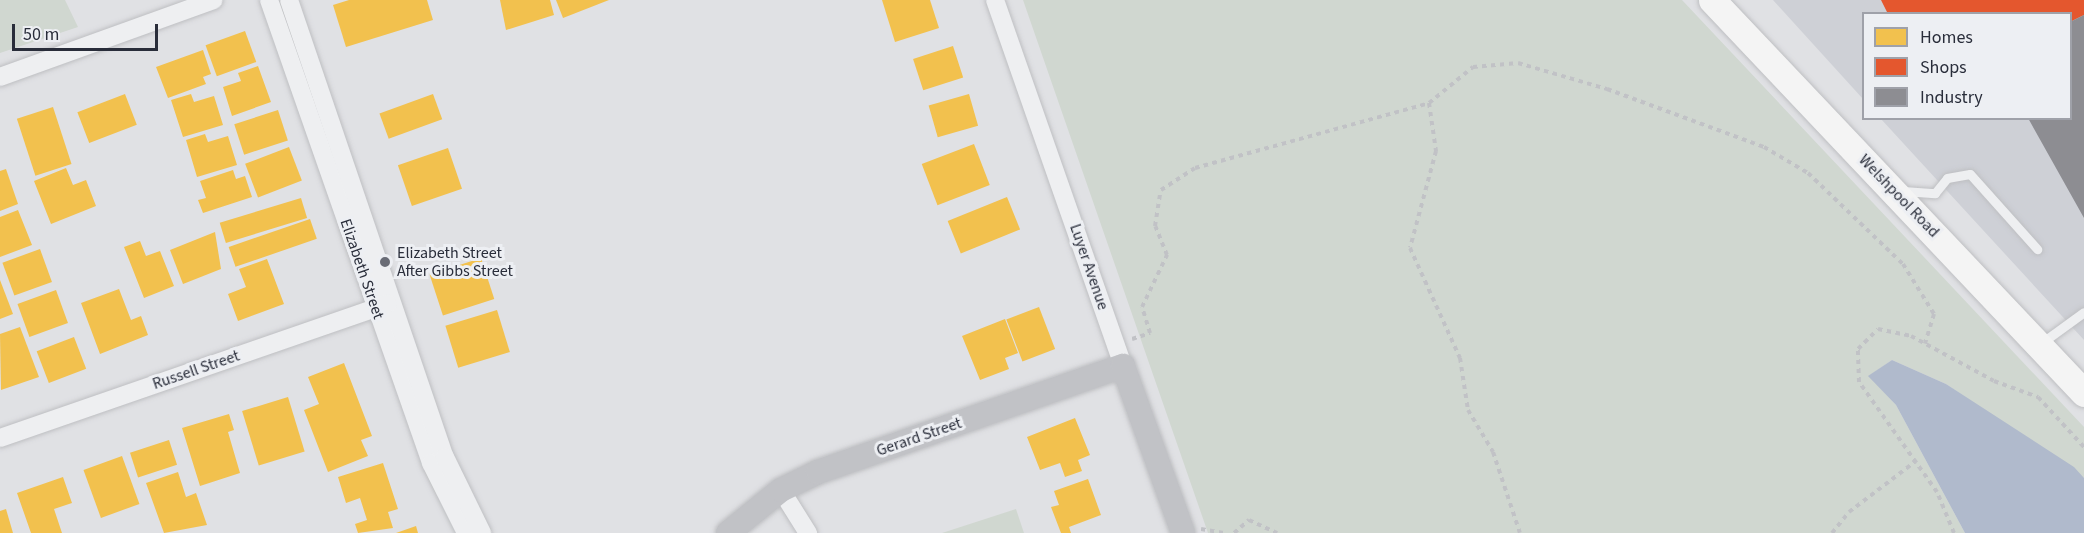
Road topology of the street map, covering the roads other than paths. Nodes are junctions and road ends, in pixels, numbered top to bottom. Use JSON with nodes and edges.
{"nodes":[{"id":1,"x":214,"y":0,"type":"edge"},
{"id":2,"x":269,"y":0,"type":"edge"},
{"id":3,"x":289,"y":0,"type":"edge"},
{"id":4,"x":995,"y":0,"type":"edge"},
{"id":5,"x":1712,"y":0,"type":"edge"},
{"id":6,"x":0,"y":77,"type":"edge"},
{"id":7,"x":1893,"y":190,"type":"junction"},
{"id":8,"x":2037,"y":249,"type":"dead end"},
{"id":9,"x":384,"y":305,"type":"junction"},
{"id":10,"x":2084,"y":312,"type":"edge"},
{"id":11,"x":2039,"y":345,"type":"junction"},
{"id":12,"x":1120,"y":356,"type":"junction"},
{"id":13,"x":2084,"y":393,"type":"edge"},
{"id":14,"x":0,"y":438,"type":"edge"},
{"id":15,"x":781,"y":490,"type":"junction"},
{"id":16,"x":465,"y":533,"type":"edge"},
{"id":17,"x":482,"y":533,"type":"edge"},
{"id":18,"x":728,"y":533,"type":"edge"},
{"id":19,"x":808,"y":533,"type":"edge"},
{"id":20,"x":1183,"y":533,"type":"edge"}],
"edges":[{"from":1,"to":6,"type":"street"},
{"from":2,"to":9,"type":"street","name":"Elizabeth Street"},
{"from":3,"to":9,"type":"street","name":"Elizabeth Street"},
{"from":4,"to":12,"type":"street","name":"Luyer Avenue"},
{"from":5,"to":7,"type":"main road","name":"Welshpool Road"},
{"from":7,"to":8,"type":"lane"},
{"from":7,"to":11,"type":"main road","name":"Welshpool Road"},
{"from":9,"to":14,"type":"street","name":"Russell Street"},
{"from":9,"to":16,"type":"street","name":"Elizabeth Street"},
{"from":9,"to":17,"type":"street","name":"Elizabeth Street"},
{"from":10,"to":11,"type":"lane"},
{"from":11,"to":13,"type":"main road","name":"Welshpool Road"},
{"from":12,"to":15,"type":"street","name":"Gerard Street"},
{"from":12,"to":20,"type":"street","name":"Luyer Avenue"},
{"from":15,"to":18,"type":"street","name":"Gerard Street"},
{"from":15,"to":19,"type":"street"}]}
